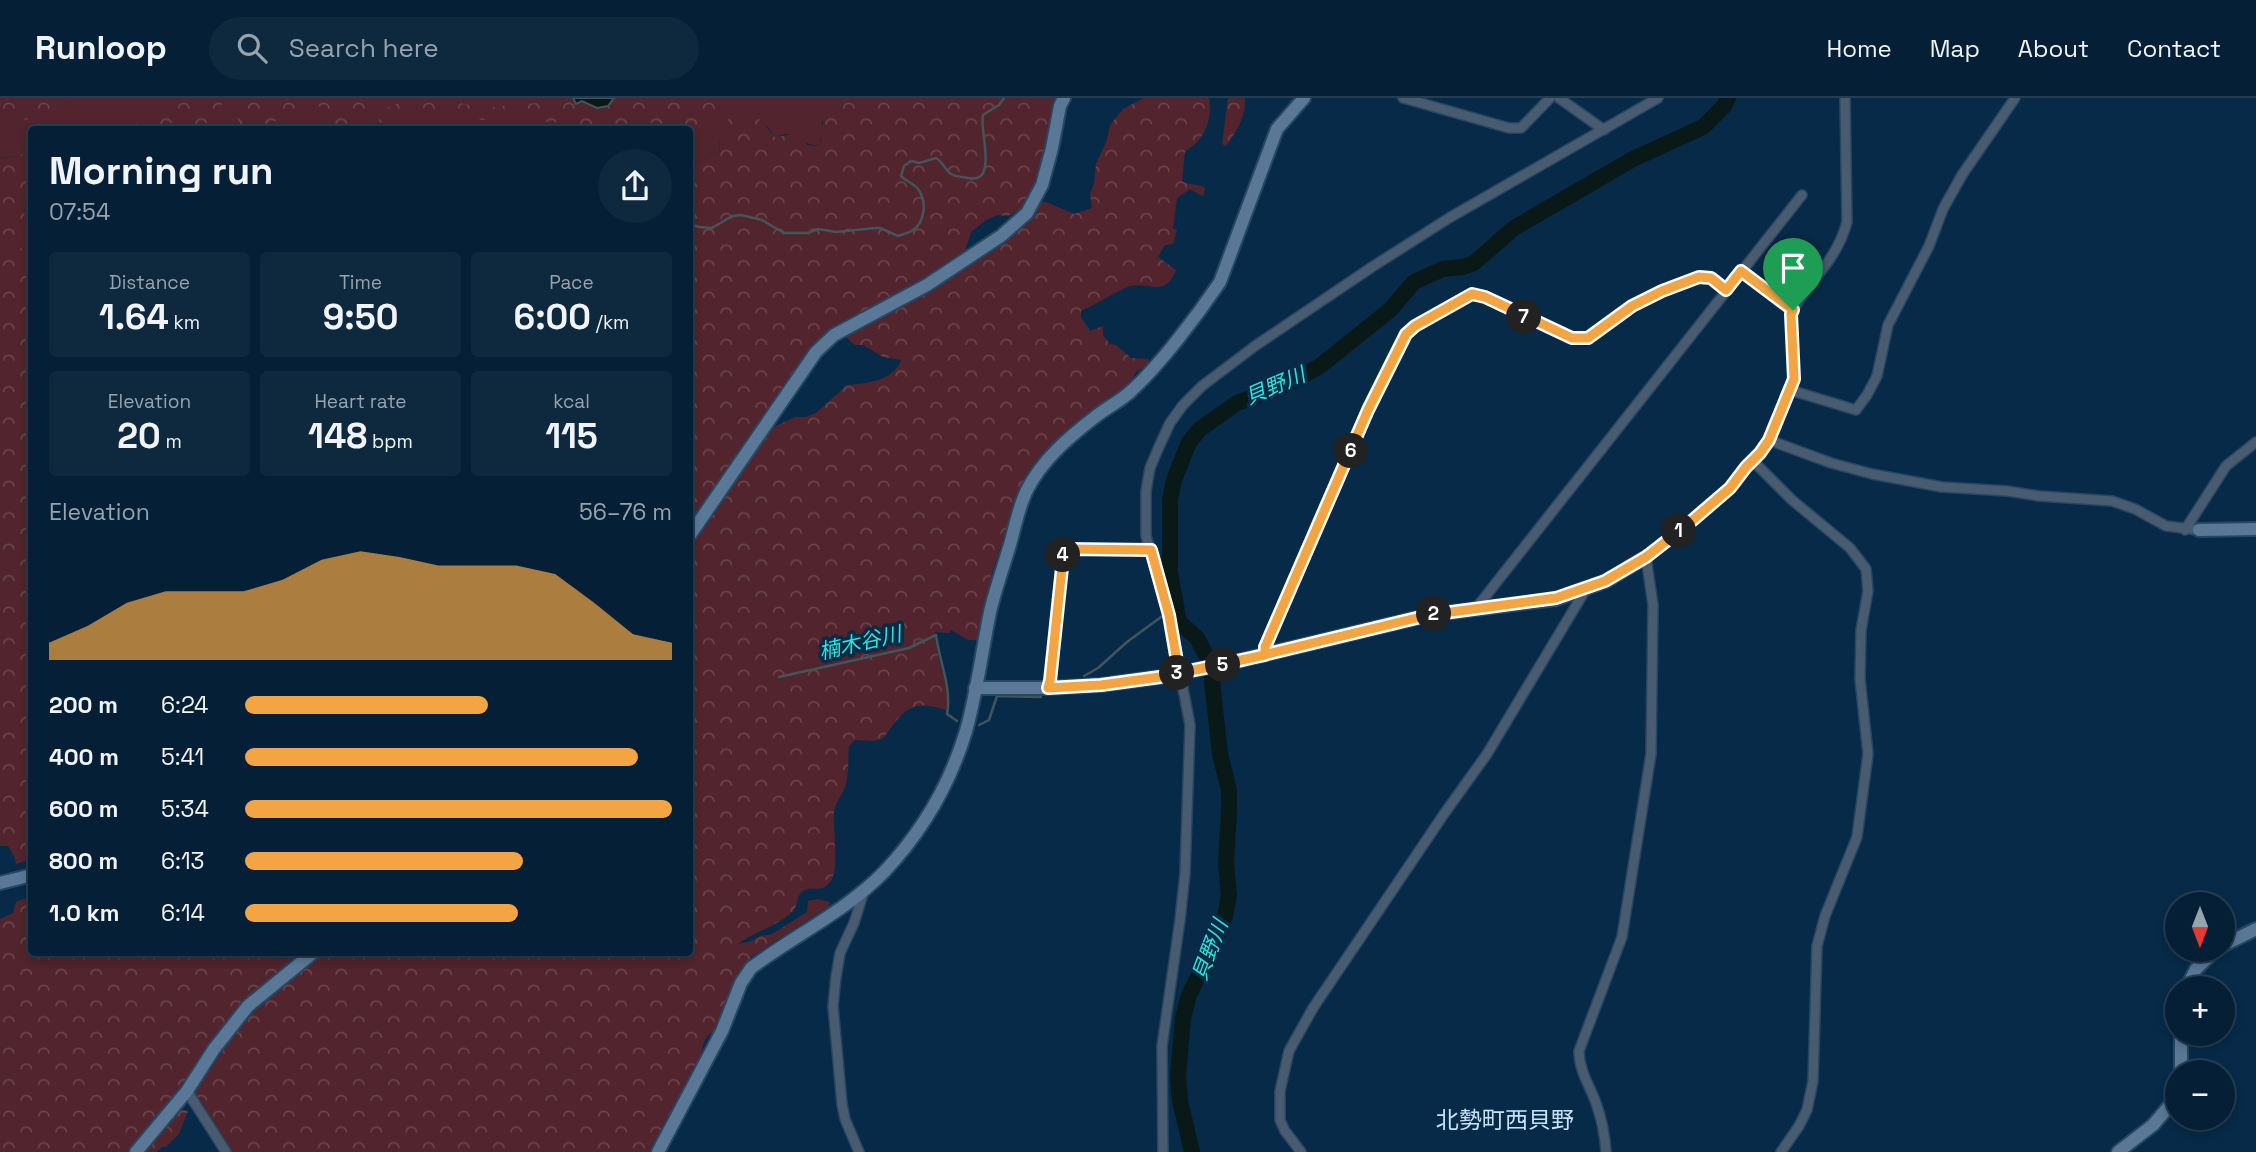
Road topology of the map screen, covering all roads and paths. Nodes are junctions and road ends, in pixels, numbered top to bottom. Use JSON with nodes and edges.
{"nodes":[{"id":1,"x":1064,"y":98,"type":"edge"},
{"id":2,"x":1304,"y":98,"type":"edge"},
{"id":3,"x":1403,"y":98,"type":"edge"},
{"id":4,"x":1550,"y":98,"type":"edge"},
{"id":5,"x":1559,"y":98,"type":"edge"},
{"id":6,"x":1658,"y":98,"type":"edge"},
{"id":7,"x":1845,"y":98,"type":"edge"},
{"id":8,"x":2015,"y":98,"type":"edge"},
{"id":9,"x":1604,"y":130,"type":"junction"},
{"id":10,"x":1802,"y":195,"type":"dead end"},
{"id":11,"x":1741,"y":271,"type":"junction"},
{"id":12,"x":1726,"y":290,"type":"junction"},
{"id":13,"x":1793,"y":310,"type":"junction"},
{"id":14,"x":1790,"y":390,"type":"junction"},
{"id":15,"x":1769,"y":440,"type":"junction"},
{"id":16,"x":2256,"y":442,"type":"edge"},
{"id":17,"x":1754,"y":461,"type":"junction"},
{"id":18,"x":2256,"y":529,"type":"edge"},
{"id":19,"x":2185,"y":530,"type":"junction"},
{"id":20,"x":2199,"y":530,"type":"joint"},
{"id":21,"x":693,"y":532,"type":"edge"},
{"id":22,"x":1151,"y":550,"type":"junction"},
{"id":23,"x":1646,"y":557,"type":"junction"},
{"id":24,"x":1587,"y":589,"type":"junction"},
{"id":25,"x":1477,"y":607,"type":"junction"},
{"id":26,"x":1265,"y":655,"type":"junction"},
{"id":27,"x":1181,"y":672,"type":"junction"},
{"id":28,"x":975,"y":688,"type":"junction"},
{"id":29,"x":1048,"y":688,"type":"junction"},
{"id":30,"x":28,"y":876,"type":"edge"},
{"id":31,"x":0,"y":883,"type":"edge"},
{"id":32,"x":864,"y":891,"type":"junction"},
{"id":33,"x":2256,"y":929,"type":"edge"},
{"id":34,"x":2235,"y":940,"type":"edge"},
{"id":35,"x":309,"y":956,"type":"edge"},
{"id":36,"x":2203,"y":962,"type":"edge"},
{"id":37,"x":2192,"y":976,"type":"edge"},
{"id":38,"x":187,"y":1091,"type":"junction"},
{"id":39,"x":2165,"y":1111,"type":"edge"},
{"id":40,"x":136,"y":1152,"type":"edge"},
{"id":41,"x":226,"y":1152,"type":"edge"},
{"id":42,"x":658,"y":1152,"type":"edge"},
{"id":43,"x":859,"y":1152,"type":"edge"},
{"id":44,"x":1163,"y":1152,"type":"edge"},
{"id":45,"x":1301,"y":1152,"type":"edge"},
{"id":46,"x":1606,"y":1152,"type":"edge"},
{"id":47,"x":1781,"y":1152,"type":"edge"},
{"id":48,"x":2118,"y":1152,"type":"edge"}],
"edges":[{"from":1,"to":21,"type":"street"},
{"from":2,"to":28,"type":"street"},
{"from":3,"to":4,"type":"street"},
{"from":5,"to":9,"type":"street"},
{"from":6,"to":9,"type":"street"},
{"from":7,"to":13,"type":"street"},
{"from":8,"to":14,"type":"street"},
{"from":9,"to":22,"type":"street"},
{"from":10,"to":11,"type":"street"},
{"from":11,"to":12,"type":"street"},
{"from":11,"to":13,"type":"street"},
{"from":12,"to":25,"type":"street"},
{"from":12,"to":26,"type":"street"},
{"from":13,"to":14,"type":"street"},
{"from":14,"to":15,"type":"street"},
{"from":15,"to":17,"type":"street"},
{"from":15,"to":19,"type":"street"},
{"from":16,"to":19,"type":"street"},
{"from":17,"to":23,"type":"street"},
{"from":17,"to":47,"type":"street"},
{"from":18,"to":20,"type":"street"},
{"from":19,"to":20,"type":"street"},
{"from":22,"to":27,"type":"street"},
{"from":22,"to":29,"type":"street"},
{"from":23,"to":24,"type":"street"},
{"from":23,"to":46,"type":"street"},
{"from":24,"to":25,"type":"street"},
{"from":24,"to":45,"type":"street"},
{"from":25,"to":26,"type":"street"},
{"from":26,"to":27,"type":"street"},
{"from":27,"to":29,"type":"street"},
{"from":27,"to":44,"type":"street"},
{"from":28,"to":29,"type":"street"},
{"from":28,"to":32,"type":"street"},
{"from":30,"to":31,"type":"street"},
{"from":32,"to":42,"type":"street"},
{"from":32,"to":43,"type":"street"},
{"from":33,"to":34,"type":"street"},
{"from":35,"to":38,"type":"street"},
{"from":36,"to":37,"type":"street"},
{"from":38,"to":40,"type":"street"},
{"from":38,"to":41,"type":"street"},
{"from":39,"to":48,"type":"street"}]}
